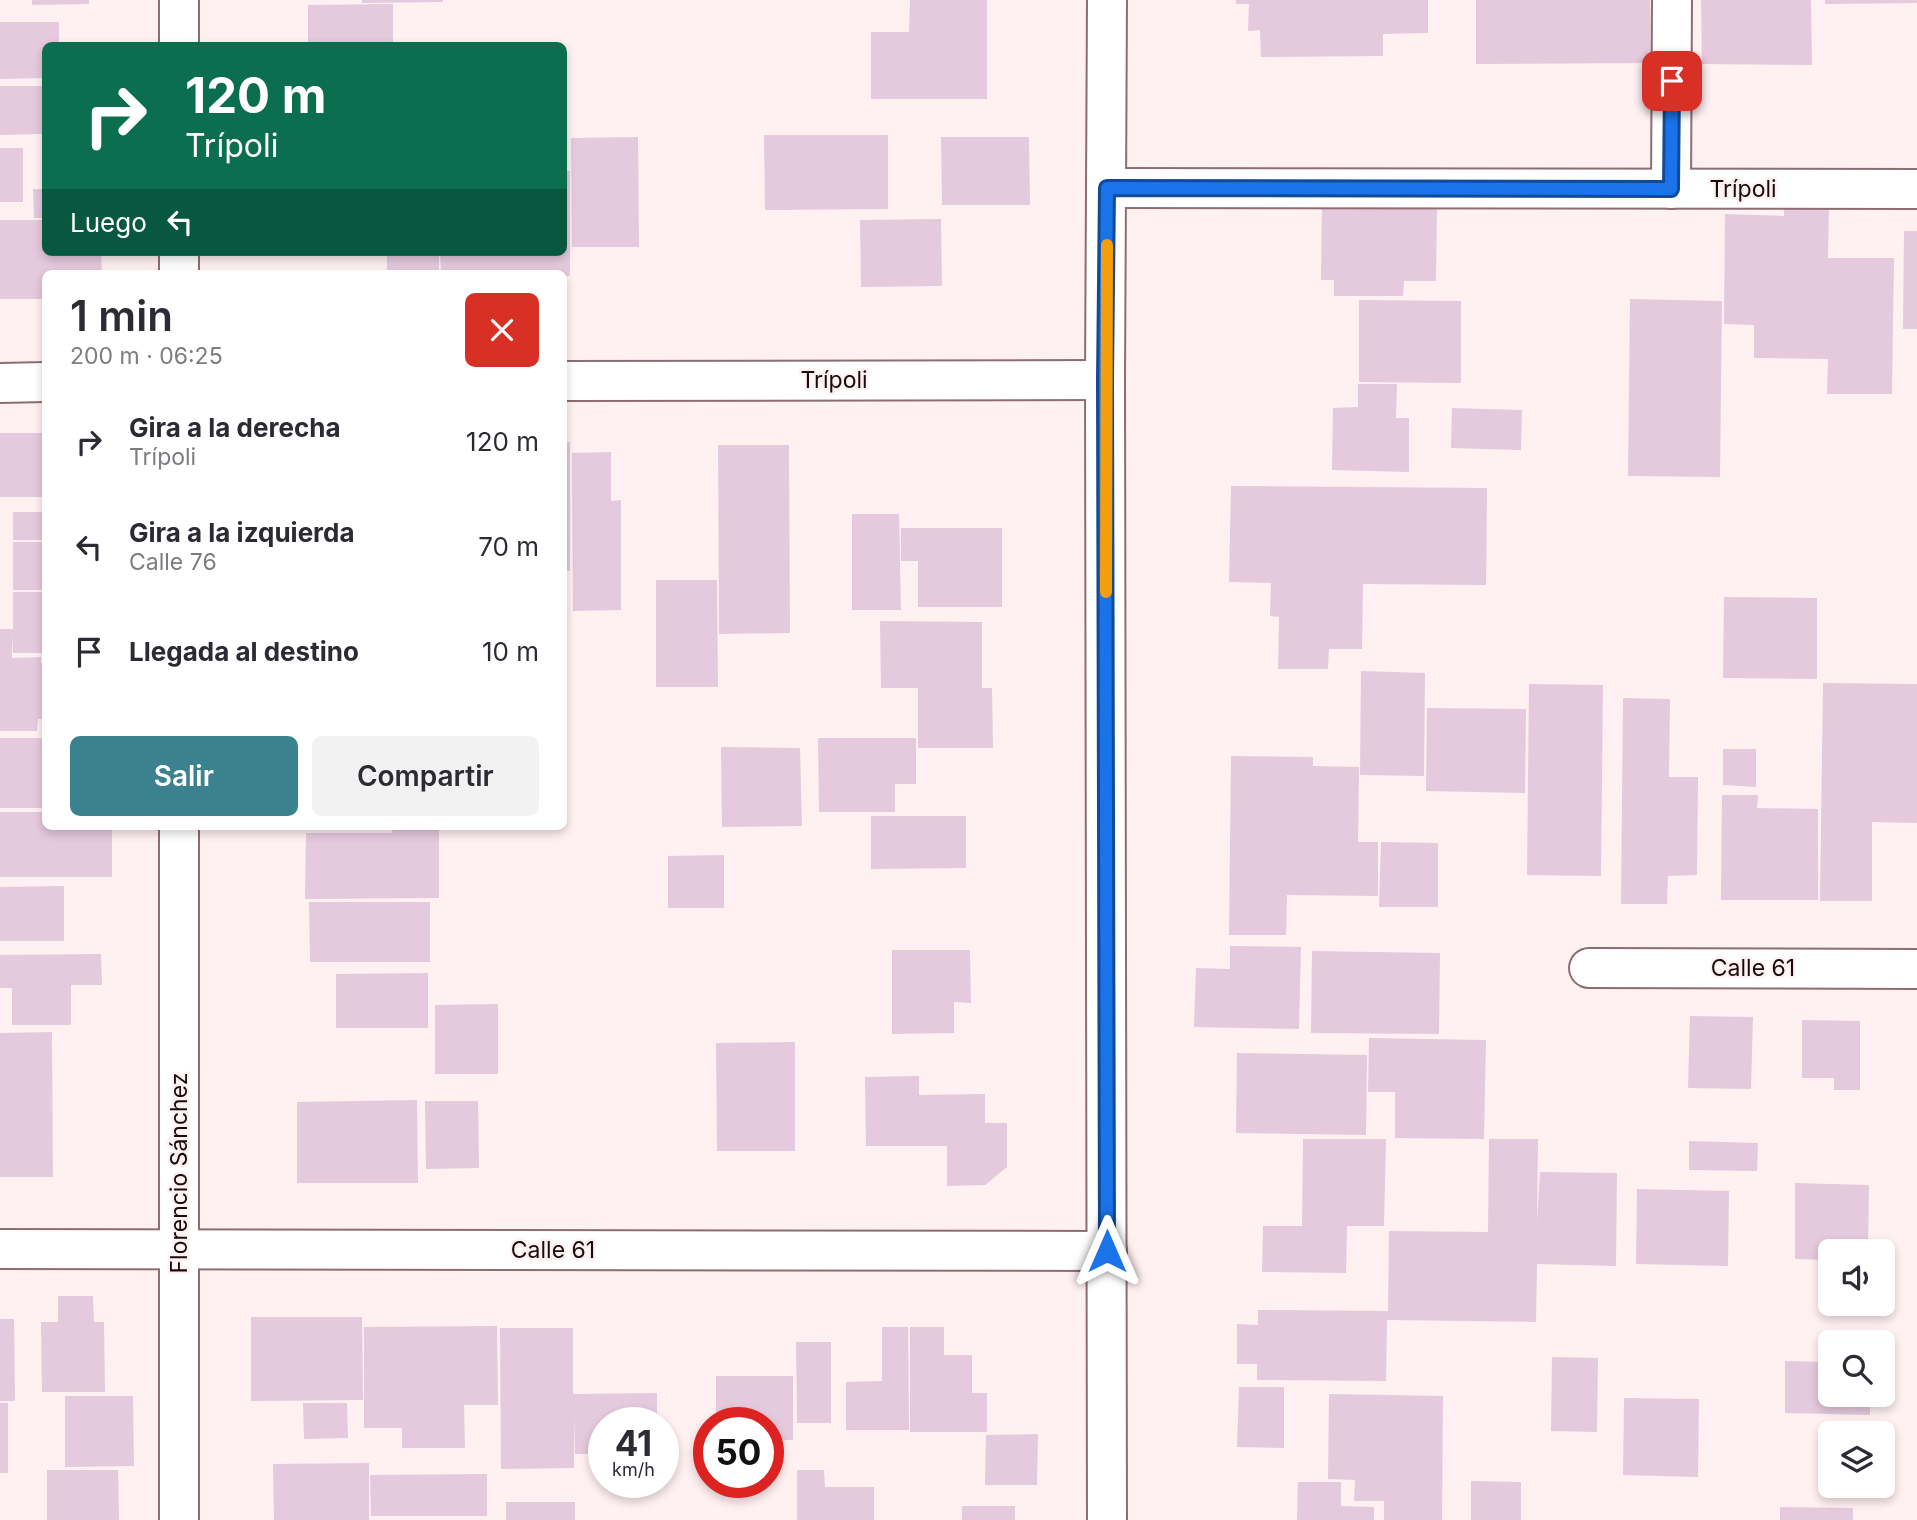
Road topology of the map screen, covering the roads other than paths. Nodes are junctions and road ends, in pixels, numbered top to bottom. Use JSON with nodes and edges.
{"nodes":[{"id":1,"x":179,"y":0,"type":"edge"},
{"id":2,"x":1107,"y":0,"type":"edge"},
{"id":3,"x":1672,"y":0,"type":"edge"},
{"id":4,"x":179,"y":42,"type":"edge"},
{"id":5,"x":1107,"y":188,"type":"junction"},
{"id":6,"x":1671,"y":189,"type":"junction"},
{"id":7,"x":1917,"y":189,"type":"edge"},
{"id":8,"x":1105,"y":380,"type":"junction"},
{"id":9,"x":567,"y":381,"type":"edge"},
{"id":10,"x":0,"y":383,"type":"edge"},
{"id":11,"x":42,"y":383,"type":"edge"},
{"id":12,"x":179,"y":830,"type":"edge"},
{"id":13,"x":1589,"y":968,"type":"dead end"},
{"id":14,"x":1917,"y":968,"type":"edge"},
{"id":15,"x":0,"y":1249,"type":"edge"},
{"id":16,"x":179,"y":1250,"type":"junction"},
{"id":17,"x":1107,"y":1251,"type":"junction"},
{"id":18,"x":178,"y":1520,"type":"edge"},
{"id":19,"x":1107,"y":1520,"type":"edge"}],
"edges":[{"from":1,"to":4,"type":"street"},
{"from":2,"to":5,"type":"street"},
{"from":3,"to":6,"type":"street"},
{"from":5,"to":6,"type":"street","name":"Trípoli"},
{"from":5,"to":8,"type":"street"},
{"from":6,"to":7,"type":"street","name":"Trípoli"},
{"from":8,"to":9,"type":"street","name":"Trípoli"},
{"from":8,"to":17,"type":"street"},
{"from":10,"to":11,"type":"street"},
{"from":12,"to":16,"type":"street","name":"Florencio Sánchez"},
{"from":13,"to":14,"type":"street","name":"Calle 61"},
{"from":15,"to":16,"type":"street","name":"Calle 61"},
{"from":16,"to":17,"type":"street","name":"Calle 61"},
{"from":16,"to":18,"type":"street","name":"Florencio Sánchez"},
{"from":17,"to":19,"type":"street"}]}
